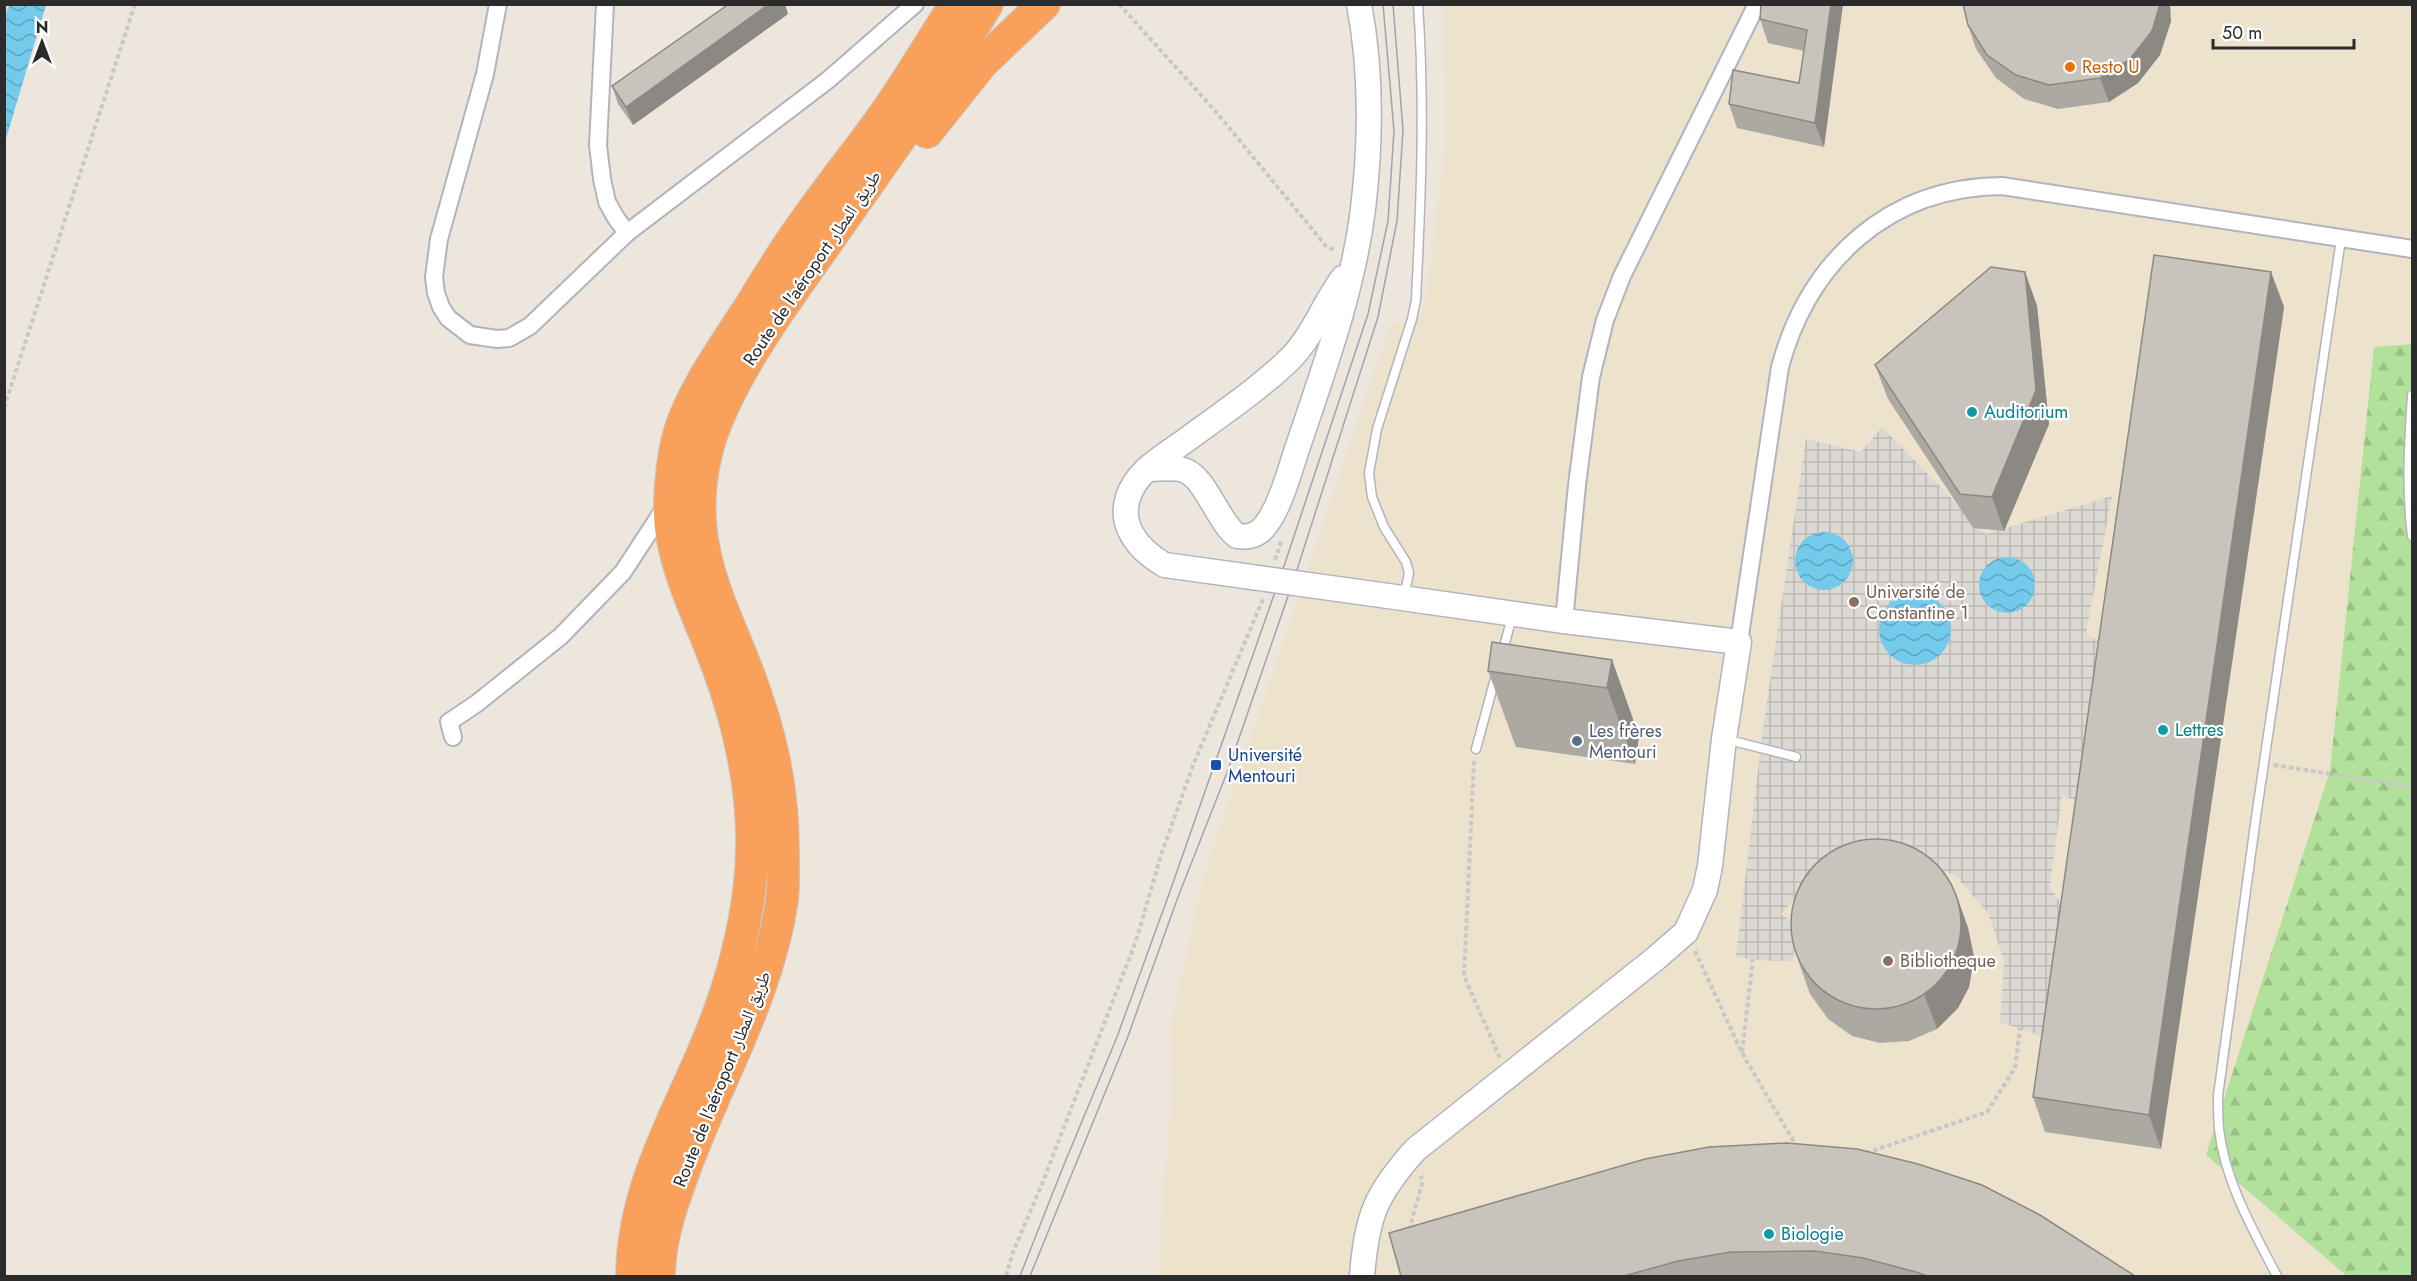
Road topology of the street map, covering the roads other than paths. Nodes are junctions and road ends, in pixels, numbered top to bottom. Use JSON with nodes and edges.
{"nodes":[{"id":1,"x":498,"y":4,"type":"edge"},
{"id":2,"x":604,"y":4,"type":"edge"},
{"id":3,"x":915,"y":4,"type":"edge"},
{"id":4,"x":956,"y":4,"type":"edge"},
{"id":5,"x":987,"y":4,"type":"edge"},
{"id":6,"x":1044,"y":4,"type":"edge"},
{"id":7,"x":1359,"y":4,"type":"edge"},
{"id":8,"x":1418,"y":4,"type":"edge"},
{"id":9,"x":1757,"y":4,"type":"edge"},
{"id":10,"x":627,"y":233,"type":"junction"},
{"id":11,"x":2341,"y":239,"type":"junction"},
{"id":12,"x":2412,"y":249,"type":"edge"},
{"id":13,"x":1355,"y":262,"type":"junction"},
{"id":14,"x":2412,"y":395,"type":"edge"},
{"id":15,"x":728,"y":396,"type":"junction"},
{"id":16,"x":1147,"y":469,"type":"junction"},
{"id":17,"x":671,"y":498,"type":"junction"},
{"id":18,"x":2412,"y":536,"type":"edge"},
{"id":19,"x":1396,"y":597,"type":"junction"},
{"id":20,"x":1513,"y":614,"type":"junction"},
{"id":21,"x":1564,"y":621,"type":"junction"},
{"id":22,"x":1739,"y":642,"type":"junction"},
{"id":23,"x":1501,"y":658,"type":"edge"},
{"id":24,"x":1498,"y":670,"type":"edge"},
{"id":25,"x":453,"y":737,"type":"dead end"},
{"id":26,"x":1724,"y":739,"type":"junction"},
{"id":27,"x":1476,"y":748,"type":"road end"},
{"id":28,"x":1796,"y":757,"type":"dead end"},
{"id":29,"x":632,"y":1276,"type":"edge"},
{"id":30,"x":659,"y":1276,"type":"edge"},
{"id":31,"x":1362,"y":1276,"type":"edge"},
{"id":32,"x":2277,"y":1276,"type":"edge"}],
"edges":[{"from":1,"to":10,"type":"street"},
{"from":2,"to":10,"type":"street"},
{"from":3,"to":10,"type":"street"},
{"from":4,"to":17,"type":"highway","name":"Route de l'aéroport طريق المطار"},
{"from":5,"to":15,"type":"highway","name":"Route de l'aéroport طريق المطار"},
{"from":6,"to":15,"type":"highway"},
{"from":7,"to":13,"type":"street"},
{"from":8,"to":19,"type":"lane"},
{"from":9,"to":21,"type":"street"},
{"from":11,"to":12,"type":"street"},
{"from":11,"to":22,"type":"street"},
{"from":11,"to":32,"type":"lane"},
{"from":13,"to":16,"type":"street"},
{"from":13,"to":16,"type":"street"},
{"from":14,"to":18,"type":"lane"},
{"from":15,"to":30,"type":"highway","name":"Route de l'aéroport طريق المطار"},
{"from":16,"to":19,"type":"street","bridge":true},
{"from":17,"to":25,"type":"street"},
{"from":17,"to":29,"type":"highway","name":"Route de l'aéroport طريق المطار"},
{"from":19,"to":20,"type":"street"},
{"from":20,"to":21,"type":"street"},
{"from":20,"to":23,"type":"lane"},
{"from":21,"to":22,"type":"street"},
{"from":22,"to":26,"type":"street"},
{"from":24,"to":27,"type":"lane"},
{"from":26,"to":28,"type":"lane"},
{"from":26,"to":31,"type":"street"}]}
